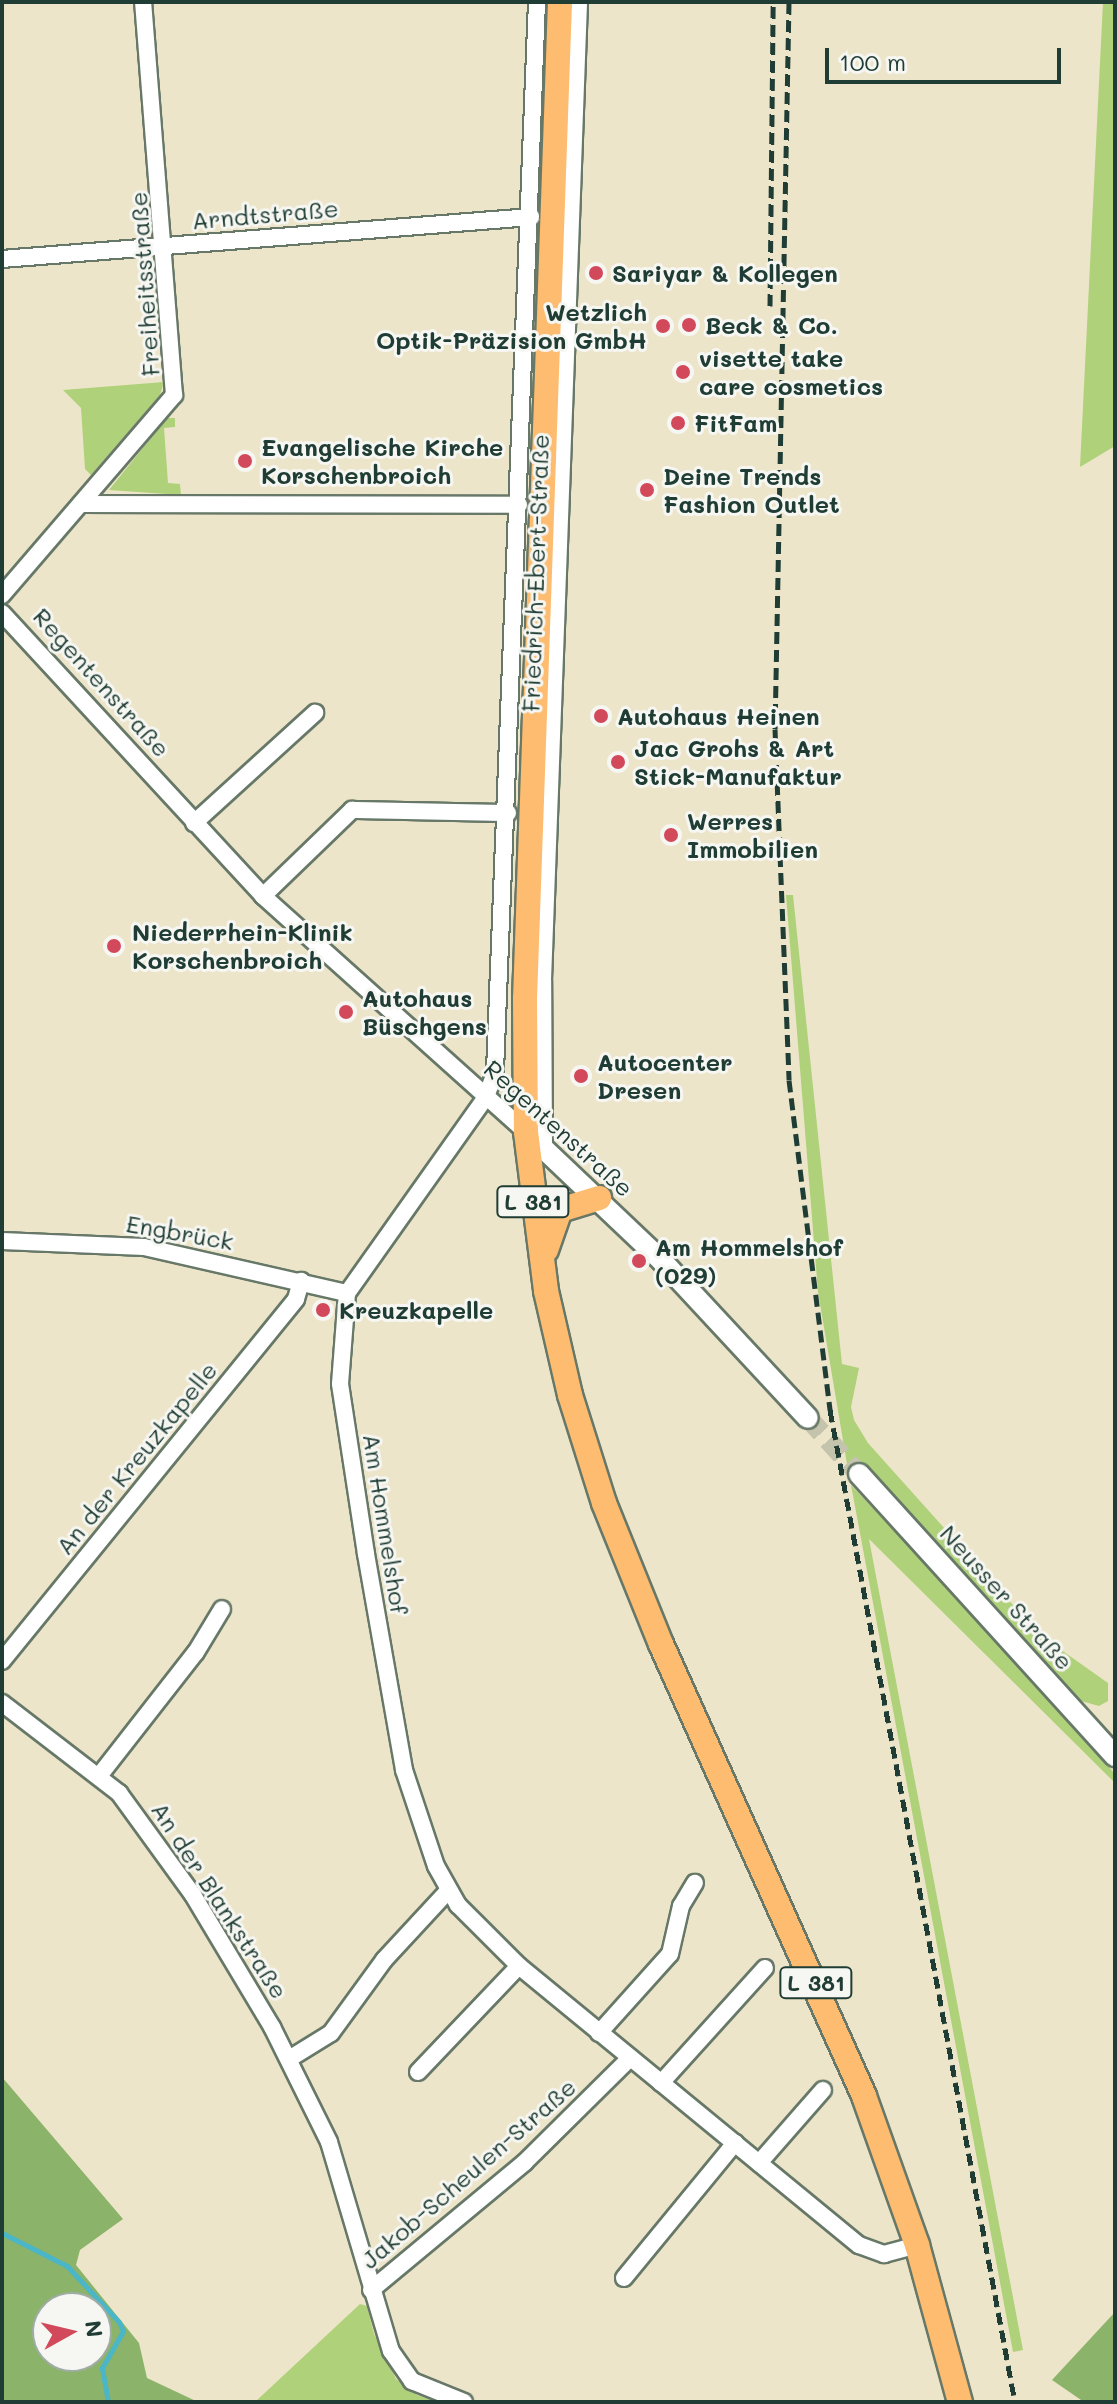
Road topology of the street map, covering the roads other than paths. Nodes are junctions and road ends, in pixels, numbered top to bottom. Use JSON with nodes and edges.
{"nodes":[{"id":1,"x":143,"y":2,"type":"edge"},
{"id":2,"x":537,"y":2,"type":"edge"},
{"id":3,"x":560,"y":2,"type":"edge"},
{"id":4,"x":579,"y":2,"type":"edge"},
{"id":5,"x":531,"y":217,"type":"junction"},
{"id":6,"x":166,"y":246,"type":"junction"},
{"id":7,"x":2,"y":259,"type":"edge"},
{"id":8,"x":81,"y":504,"type":"junction"},
{"id":9,"x":519,"y":505,"type":"junction"},
{"id":10,"x":2,"y":595,"type":"edge"},
{"id":11,"x":3,"y":617,"type":"edge"},
{"id":12,"x":315,"y":713,"type":"dead end"},
{"id":13,"x":508,"y":813,"type":"junction"},
{"id":14,"x":194,"y":823,"type":"junction"},
{"id":15,"x":263,"y":896,"type":"junction"},
{"id":16,"x":486,"y":1097,"type":"junction"},
{"id":17,"x":535,"y":1139,"type":"junction"},
{"id":18,"x":599,"y":1198,"type":"junction"},
{"id":19,"x":2,"y":1241,"type":"edge"},
{"id":20,"x":544,"y":1273,"type":"junction"},
{"id":21,"x":301,"y":1281,"type":"junction"},
{"id":22,"x":347,"y":1293,"type":"junction"},
{"id":23,"x":808,"y":1418,"type":"tunnel mouth"},
{"id":24,"x":859,"y":1474,"type":"tunnel mouth"},
{"id":25,"x":222,"y":1609,"type":"dead end"},
{"id":26,"x":2,"y":1661,"type":"edge"},
{"id":27,"x":2,"y":1703,"type":"edge"},
{"id":28,"x":1115,"y":1756,"type":"edge"},
{"id":29,"x":99,"y":1776,"type":"junction"},
{"id":30,"x":695,"y":1883,"type":"dead end"},
{"id":31,"x":448,"y":1891,"type":"junction"},
{"id":32,"x":519,"y":1966,"type":"junction"},
{"id":33,"x":765,"y":1968,"type":"dead end"},
{"id":34,"x":599,"y":2033,"type":"junction"},
{"id":35,"x":630,"y":2058,"type":"junction"},
{"id":36,"x":289,"y":2059,"type":"junction"},
{"id":37,"x":418,"y":2072,"type":"dead end"},
{"id":38,"x":661,"y":2083,"type":"junction"},
{"id":39,"x":823,"y":2090,"type":"dead end"},
{"id":40,"x":735,"y":2143,"type":"junction"},
{"id":41,"x":759,"y":2163,"type":"junction"},
{"id":42,"x":917,"y":2245,"type":"junction"},
{"id":43,"x":624,"y":2278,"type":"dead end"},
{"id":44,"x":371,"y":2290,"type":"junction"},
{"id":45,"x":464,"y":2402,"type":"edge"},
{"id":46,"x":960,"y":2402,"type":"edge"}],
"edges":[{"from":1,"to":6,"type":"street","name":"Freiheitsstraße"},
{"from":2,"to":5,"type":"street","name":"Friedrich-Ebert-Straße"},
{"from":3,"to":17,"type":"main road","number":"L 381"},
{"from":4,"to":17,"type":"street","name":"Friedrich-Ebert-Straße"},
{"from":5,"to":6,"type":"street","name":"Arndtstraße"},
{"from":5,"to":9,"type":"street","name":"Friedrich-Ebert-Straße"},
{"from":6,"to":7,"type":"street","name":"Arndtstraße"},
{"from":6,"to":8,"type":"street","name":"Freiheitsstraße"},
{"from":8,"to":9,"type":"street"},
{"from":8,"to":10,"type":"street","name":"Freiheitsstraße"},
{"from":9,"to":13,"type":"street","name":"Friedrich-Ebert-Straße"},
{"from":11,"to":14,"type":"street","name":"Regentenstraße"},
{"from":12,"to":14,"type":"street"},
{"from":13,"to":15,"type":"street"},
{"from":13,"to":16,"type":"street","name":"Friedrich-Ebert-Straße"},
{"from":14,"to":15,"type":"street","name":"Regentenstraße"},
{"from":15,"to":16,"type":"street","name":"Regentenstraße"},
{"from":16,"to":17,"type":"street","name":"Regentenstraße"},
{"from":16,"to":22,"type":"street"},
{"from":17,"to":18,"type":"street","name":"Regentenstraße"},
{"from":17,"to":20,"type":"main road","number":"L 381"},
{"from":18,"to":20,"type":"main road"},
{"from":18,"to":23,"type":"street","name":"Regentenstraße"},
{"from":19,"to":21,"type":"street","name":"Engbrück"},
{"from":20,"to":42,"type":"main road","number":"L 381"},
{"from":21,"to":22,"type":"street","name":"Engbrück"},
{"from":21,"to":26,"type":"street","name":"An der Kreuzkapelle"},
{"from":22,"to":31,"type":"street","name":"Am Hommelshof"},
{"from":24,"to":28,"type":"street","name":"Neusser Straße"},
{"from":25,"to":29,"type":"street"},
{"from":27,"to":29,"type":"street","name":"An der Blankstraße"},
{"from":29,"to":36,"type":"street","name":"An der Blankstraße"},
{"from":30,"to":34,"type":"street"},
{"from":31,"to":32,"type":"street","name":"Am Hommelshof"},
{"from":31,"to":36,"type":"street"},
{"from":32,"to":34,"type":"street","name":"Am Hommelshof"},
{"from":32,"to":37,"type":"street"},
{"from":33,"to":38,"type":"street"},
{"from":34,"to":35,"type":"street","name":"Am Hommelshof"},
{"from":35,"to":38,"type":"street","name":"Am Hommelshof"},
{"from":35,"to":44,"type":"street","name":"Jakob-Scheulen-Straße"},
{"from":36,"to":44,"type":"street","name":"An der Blankstraße"},
{"from":38,"to":40,"type":"street","name":"Am Hommelshof"},
{"from":39,"to":41,"type":"street"},
{"from":40,"to":41,"type":"street","name":"Am Hommelshof"},
{"from":40,"to":43,"type":"street"},
{"from":41,"to":42,"type":"street","name":"Am Hommelshof"},
{"from":42,"to":46,"type":"main road","number":"L 381"},
{"from":44,"to":45,"type":"street","name":"An der Blankstraße"}]}
